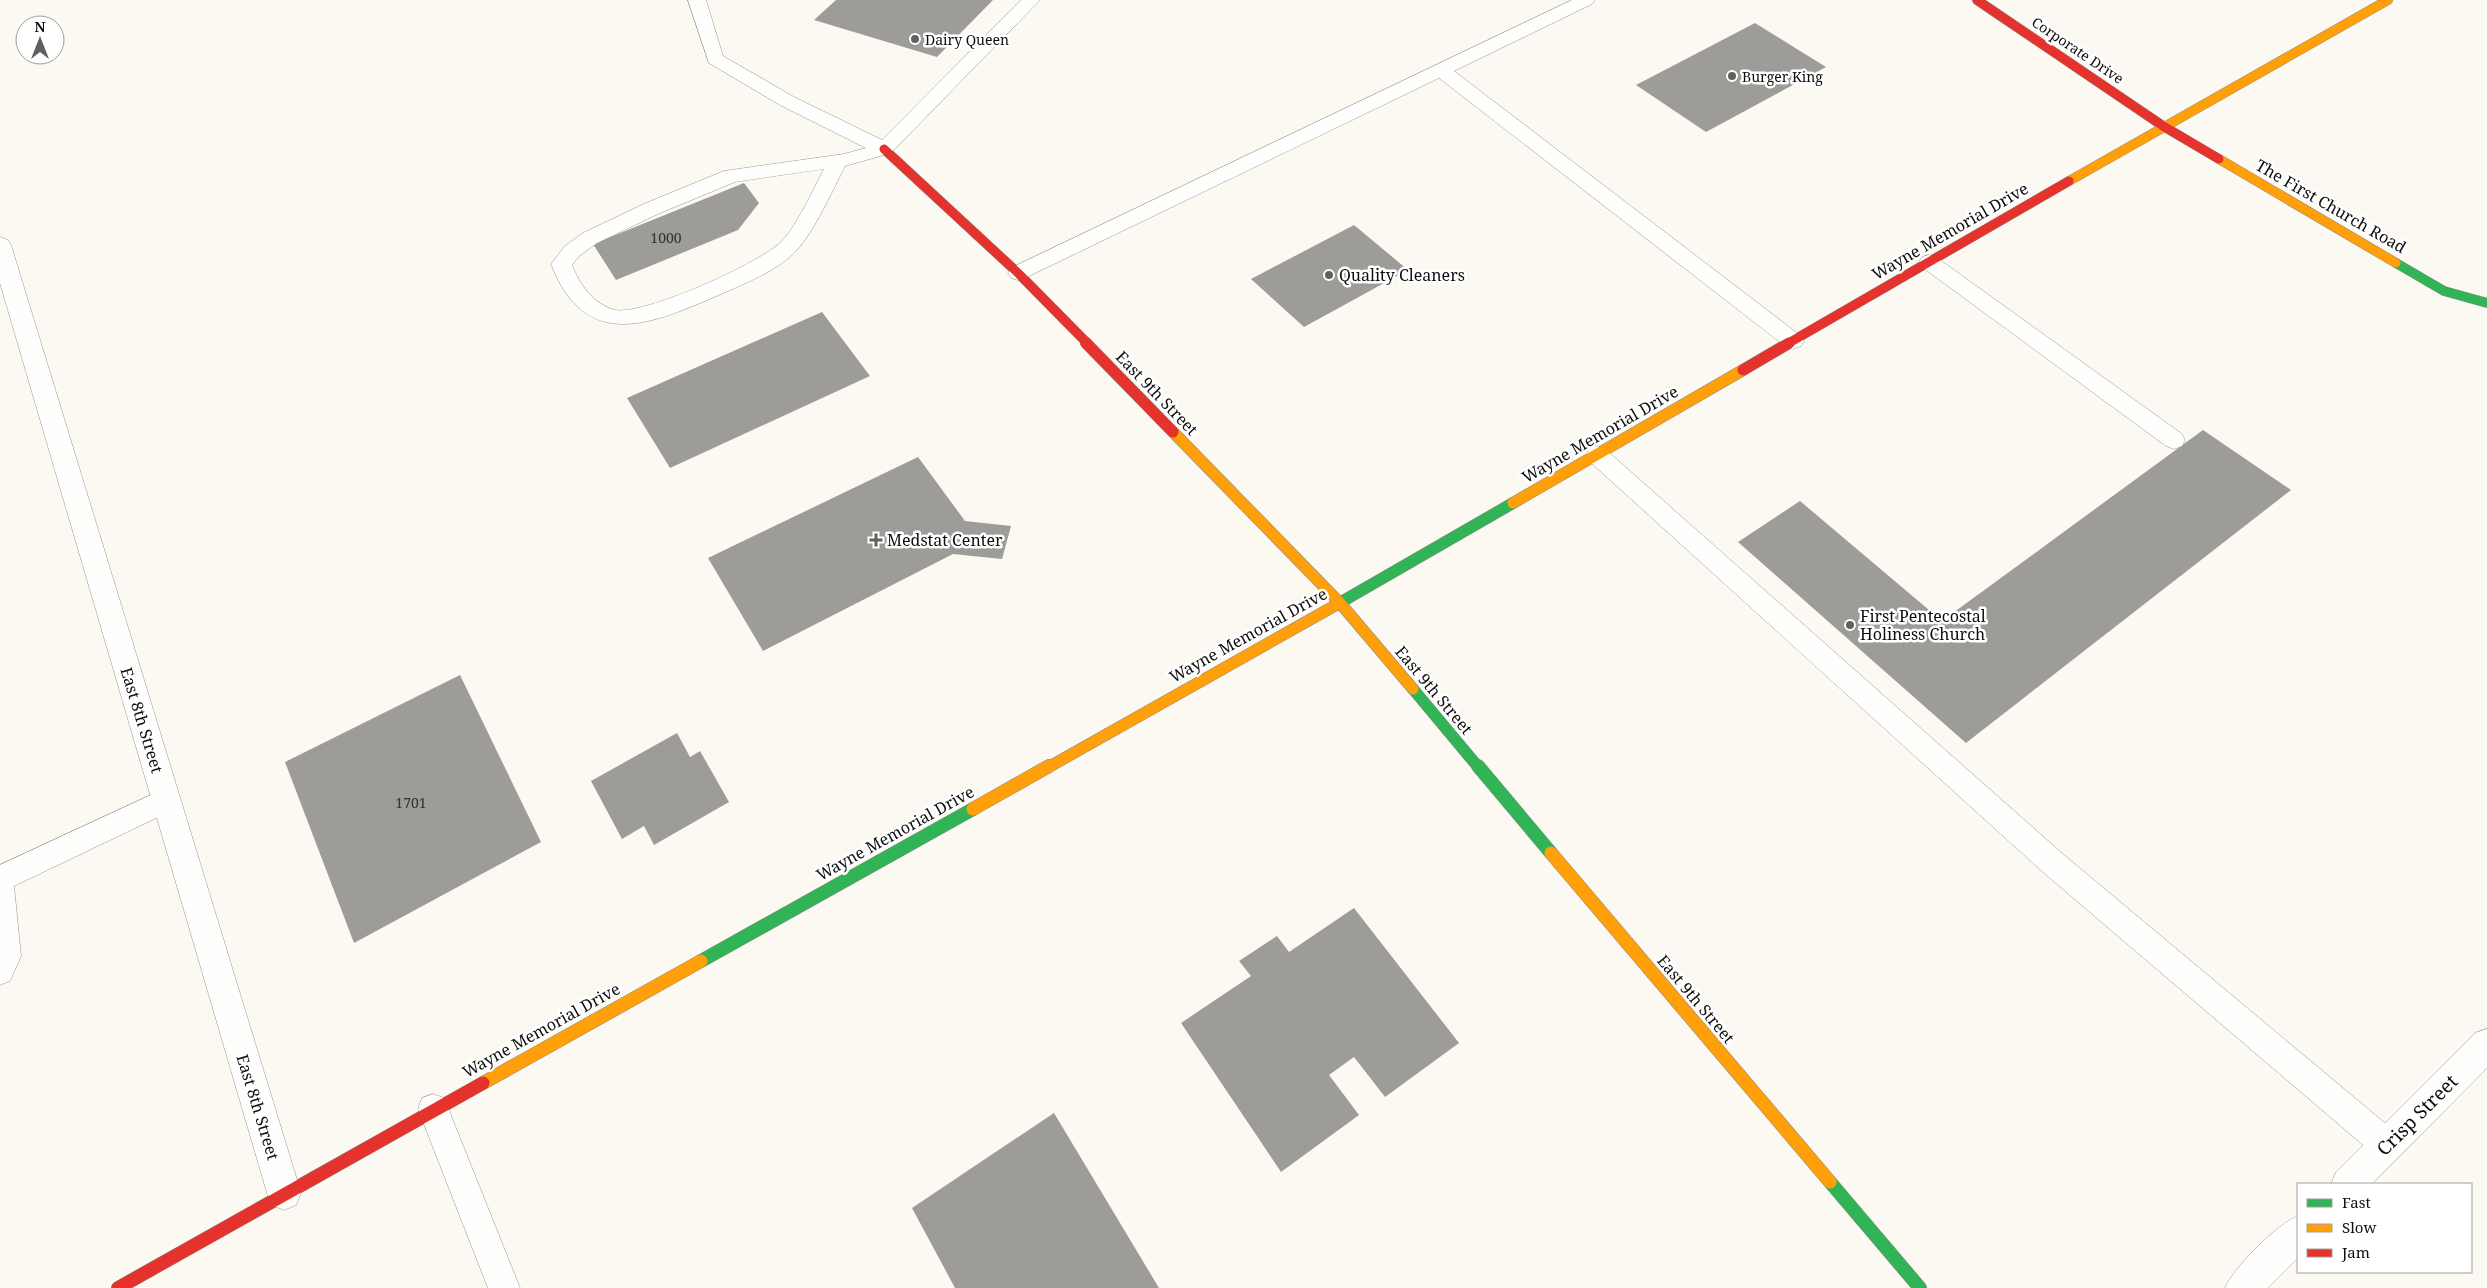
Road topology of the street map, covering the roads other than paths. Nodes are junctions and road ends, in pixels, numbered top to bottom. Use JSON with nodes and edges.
{"nodes":[{"id":1,"x":697,"y":0,"type":"edge"},
{"id":2,"x":1031,"y":0,"type":"edge"},
{"id":3,"x":1586,"y":0,"type":"edge"},
{"id":4,"x":1976,"y":0,"type":"edge"},
{"id":5,"x":2388,"y":0,"type":"edge"},
{"id":6,"x":1441,"y":70,"type":"junction"},
{"id":7,"x":2163,"y":126,"type":"junction"},
{"id":8,"x":884,"y":149,"type":"junction"},
{"id":9,"x":838,"y":161,"type":"junction"},
{"id":10,"x":0,"y":245,"type":"edge"},
{"id":11,"x":1929,"y":262,"type":"junction"},
{"id":12,"x":1018,"y":273,"type":"junction"},
{"id":13,"x":2487,"y":303,"type":"edge"},
{"id":14,"x":1793,"y":341,"type":"junction"},
{"id":15,"x":2174,"y":440,"type":"dead end"},
{"id":16,"x":1597,"y":455,"type":"junction"},
{"id":17,"x":1340,"y":603,"type":"junction"},
{"id":18,"x":166,"y":800,"type":"junction"},
{"id":19,"x":0,"y":879,"type":"edge"},
{"id":20,"x":0,"y":884,"type":"edge"},
{"id":21,"x":0,"y":971,"type":"edge"},
{"id":22,"x":2487,"y":1046,"type":"edge"},
{"id":23,"x":433,"y":1108,"type":"junction"},
{"id":24,"x":2387,"y":1145,"type":"junction"},
{"id":25,"x":2349,"y":1183,"type":"edge"},
{"id":26,"x":284,"y":1194,"type":"junction"},
{"id":27,"x":2297,"y":1234,"type":"edge"},
{"id":28,"x":118,"y":1288,"type":"edge"},
{"id":29,"x":504,"y":1288,"type":"edge"},
{"id":30,"x":1920,"y":1288,"type":"edge"},
{"id":31,"x":2243,"y":1288,"type":"edge"}],
"edges":[{"from":1,"to":8,"type":"lane"},
{"from":2,"to":8,"type":"lane"},
{"from":3,"to":6,"type":"lane"},
{"from":4,"to":7,"type":"main road","name":"Corporate Drive"},
{"from":5,"to":7,"type":"main road","name":"Wayne Memorial Drive"},
{"from":6,"to":12,"type":"lane"},
{"from":6,"to":14,"type":"lane"},
{"from":7,"to":11,"type":"main road","name":"Wayne Memorial Drive"},
{"from":7,"to":13,"type":"main road","name":"The First Church Road"},
{"from":8,"to":9,"type":"lane"},
{"from":8,"to":12,"type":"main road","name":"East 9th Street"},
{"from":9,"to":9,"type":"lane"},
{"from":10,"to":18,"type":"street","name":"East 8th Street"},
{"from":11,"to":14,"type":"main road","name":"Wayne Memorial Drive"},
{"from":11,"to":15,"type":"lane"},
{"from":12,"to":17,"type":"main road","name":"East 9th Street"},
{"from":14,"to":16,"type":"main road","name":"Wayne Memorial Drive"},
{"from":16,"to":17,"type":"main road","name":"Wayne Memorial Drive"},
{"from":16,"to":24,"type":"lane"},
{"from":17,"to":23,"type":"main road","name":"Wayne Memorial Drive"},
{"from":17,"to":30,"type":"main road","name":"East 9th Street"},
{"from":18,"to":19,"type":"lane"},
{"from":18,"to":26,"type":"street","name":"East 8th Street"},
{"from":20,"to":21,"type":"lane"},
{"from":22,"to":24,"type":"street","name":"Crisp Street"},
{"from":23,"to":26,"type":"main road","name":"Wayne Memorial Drive"},
{"from":23,"to":29,"type":"lane"},
{"from":24,"to":25,"type":"street","name":"Crisp Street"},
{"from":26,"to":28,"type":"main road","name":"Wayne Memorial Drive"},
{"from":27,"to":31,"type":"street"}]}
